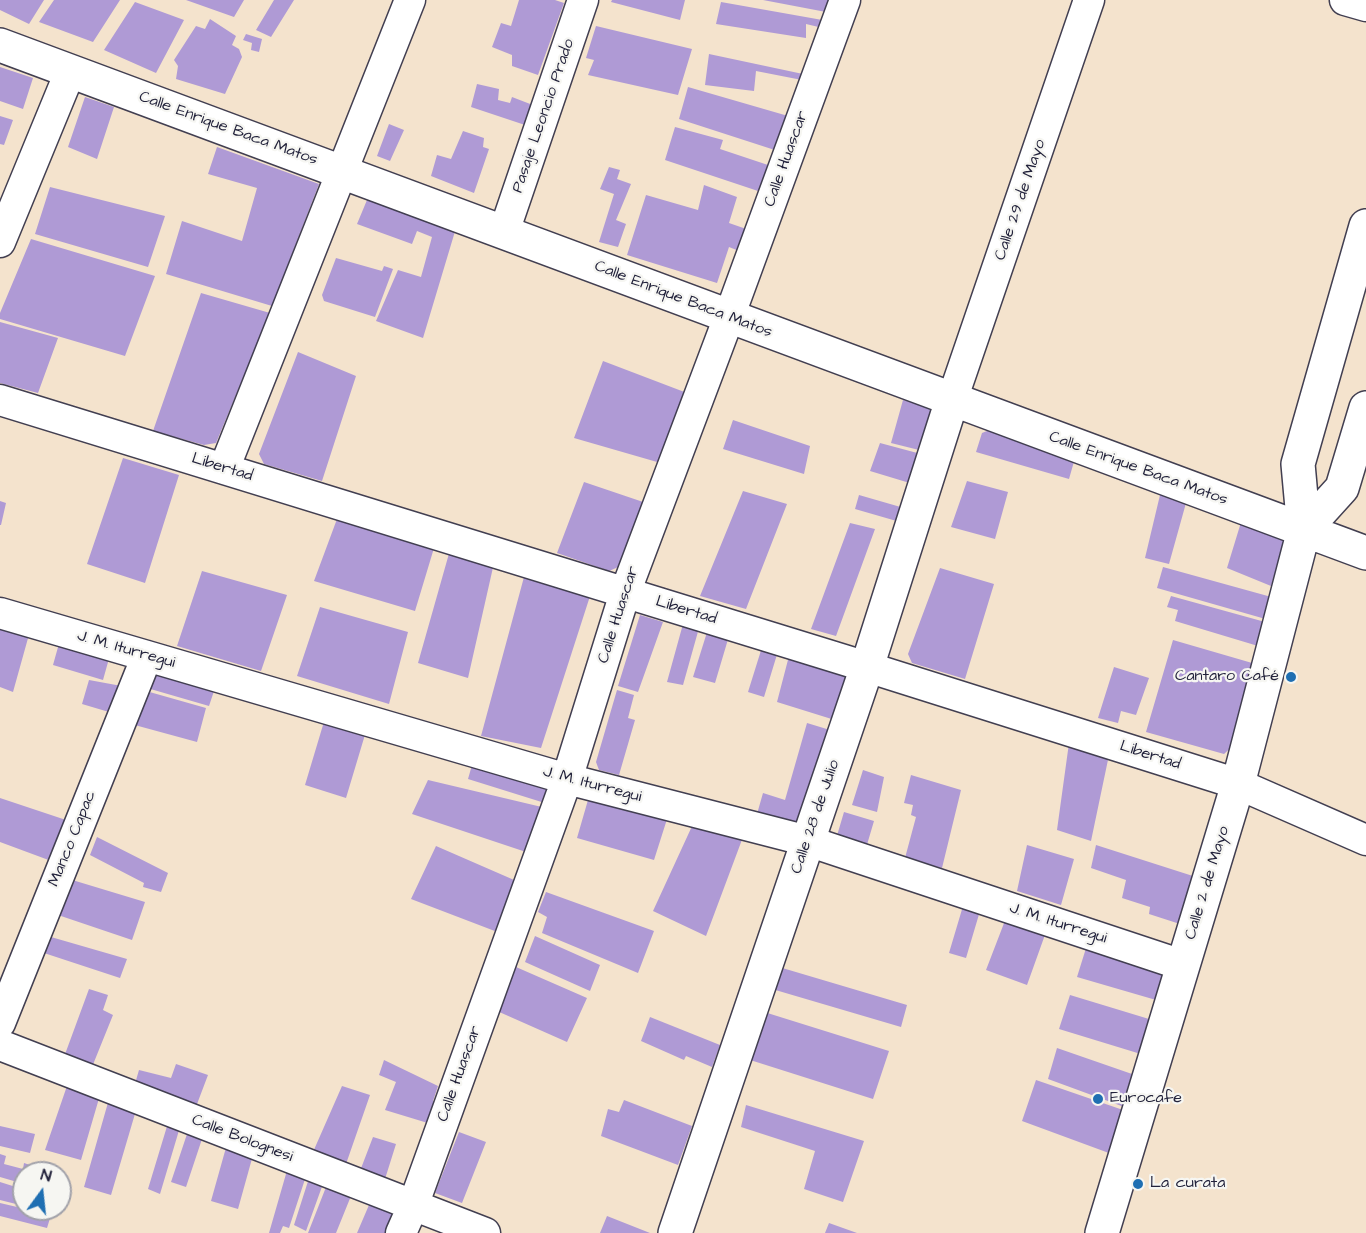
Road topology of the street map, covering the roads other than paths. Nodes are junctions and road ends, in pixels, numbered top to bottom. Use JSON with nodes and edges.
{"nodes":[{"id":1,"x":410,"y":0,"type":"edge"},
{"id":2,"x":583,"y":0,"type":"edge"},
{"id":3,"x":845,"y":0,"type":"edge"},
{"id":4,"x":1089,"y":0,"type":"edge"},
{"id":5,"x":1345,"y":0,"type":"edge"},
{"id":6,"x":1366,"y":6,"type":"edge"},
{"id":7,"x":0,"y":45,"type":"edge"},
{"id":8,"x":70,"y":72,"type":"junction"},
{"id":9,"x":342,"y":171,"type":"junction"},
{"id":10,"x":1366,"y":226,"type":"edge"},
{"id":11,"x":504,"y":232,"type":"junction"},
{"id":12,"x":0,"y":242,"type":"edge"},
{"id":13,"x":729,"y":317,"type":"junction"},
{"id":14,"x":0,"y":400,"type":"edge"},
{"id":15,"x":952,"y":400,"type":"junction"},
{"id":16,"x":1366,"y":408,"type":"edge"},
{"id":17,"x":224,"y":469,"type":"junction"},
{"id":18,"x":1304,"y":530,"type":"junction"},
{"id":19,"x":1366,"y":553,"type":"edge"},
{"id":20,"x":625,"y":592,"type":"junction"},
{"id":21,"x":0,"y":613,"type":"edge"},
{"id":22,"x":147,"y":656,"type":"junction"},
{"id":23,"x":867,"y":667,"type":"junction"},
{"id":24,"x":567,"y":779,"type":"junction"},
{"id":25,"x":1238,"y":784,"type":"junction"},
{"id":26,"x":1366,"y":840,"type":"edge"},
{"id":27,"x":808,"y":841,"type":"junction"},
{"id":28,"x":1182,"y":965,"type":"junction"},
{"id":29,"x":0,"y":1023,"type":"edge"},
{"id":30,"x":0,"y":1045,"type":"edge"},
{"id":31,"x":413,"y":1206,"type":"junction"},
{"id":32,"x":401,"y":1233,"type":"edge"},
{"id":33,"x":485,"y":1233,"type":"edge"},
{"id":34,"x":675,"y":1233,"type":"edge"},
{"id":35,"x":1102,"y":1233,"type":"edge"}],
"edges":[{"from":1,"to":9,"type":"street"},
{"from":2,"to":11,"type":"street","name":"Pasaje Leoncio Prado"},
{"from":3,"to":13,"type":"street","name":"Calle Huascar"},
{"from":4,"to":15,"type":"street","name":"Calle 29 de Mayo"},
{"from":5,"to":6,"type":"street"},
{"from":7,"to":8,"type":"street","name":"Calle Enrique Baca Matos"},
{"from":8,"to":9,"type":"street","name":"Calle Enrique Baca Matos"},
{"from":8,"to":12,"type":"street"},
{"from":9,"to":11,"type":"street","name":"Calle Enrique Baca Matos"},
{"from":9,"to":17,"type":"street"},
{"from":10,"to":18,"type":"street"},
{"from":11,"to":13,"type":"street","name":"Calle Enrique Baca Matos"},
{"from":13,"to":15,"type":"street","name":"Calle Enrique Baca Matos"},
{"from":13,"to":20,"type":"street","name":"Calle Huascar"},
{"from":14,"to":17,"type":"street","name":"Libertad"},
{"from":15,"to":18,"type":"street","name":"Calle Enrique Baca Matos"},
{"from":15,"to":23,"type":"street","name":"Calle 28 de Julio"},
{"from":16,"to":18,"type":"street"},
{"from":17,"to":20,"type":"street","name":"Libertad"},
{"from":18,"to":19,"type":"street","name":"Calle Enrique Baca Matos"},
{"from":18,"to":25,"type":"street","name":"Calle 2 de Mayo"},
{"from":20,"to":23,"type":"street","name":"Libertad"},
{"from":20,"to":24,"type":"street","name":"Calle Huascar"},
{"from":21,"to":22,"type":"street","name":"J. M. Iturregui"},
{"from":22,"to":24,"type":"street","name":"J. M. Iturregui"},
{"from":22,"to":29,"type":"street","name":"Manco Capac"},
{"from":23,"to":25,"type":"street","name":"Libertad"},
{"from":23,"to":27,"type":"street","name":"Calle 28 de Julio"},
{"from":24,"to":27,"type":"street","name":"J. M. Iturregui"},
{"from":24,"to":31,"type":"street","name":"Calle Huascar"},
{"from":25,"to":26,"type":"street","name":"Libertad"},
{"from":25,"to":28,"type":"street","name":"Calle 2 de Mayo"},
{"from":27,"to":28,"type":"street","name":"J. M. Iturregui"},
{"from":27,"to":34,"type":"street","name":"Calle 28 de Julio"},
{"from":28,"to":35,"type":"street","name":"Calle 2 de Mayo"},
{"from":30,"to":31,"type":"street","name":"Calle Bolognesi"},
{"from":31,"to":32,"type":"street","name":"Calle Huascar"},
{"from":31,"to":33,"type":"street","name":"Calle Bolognesi"}]}
